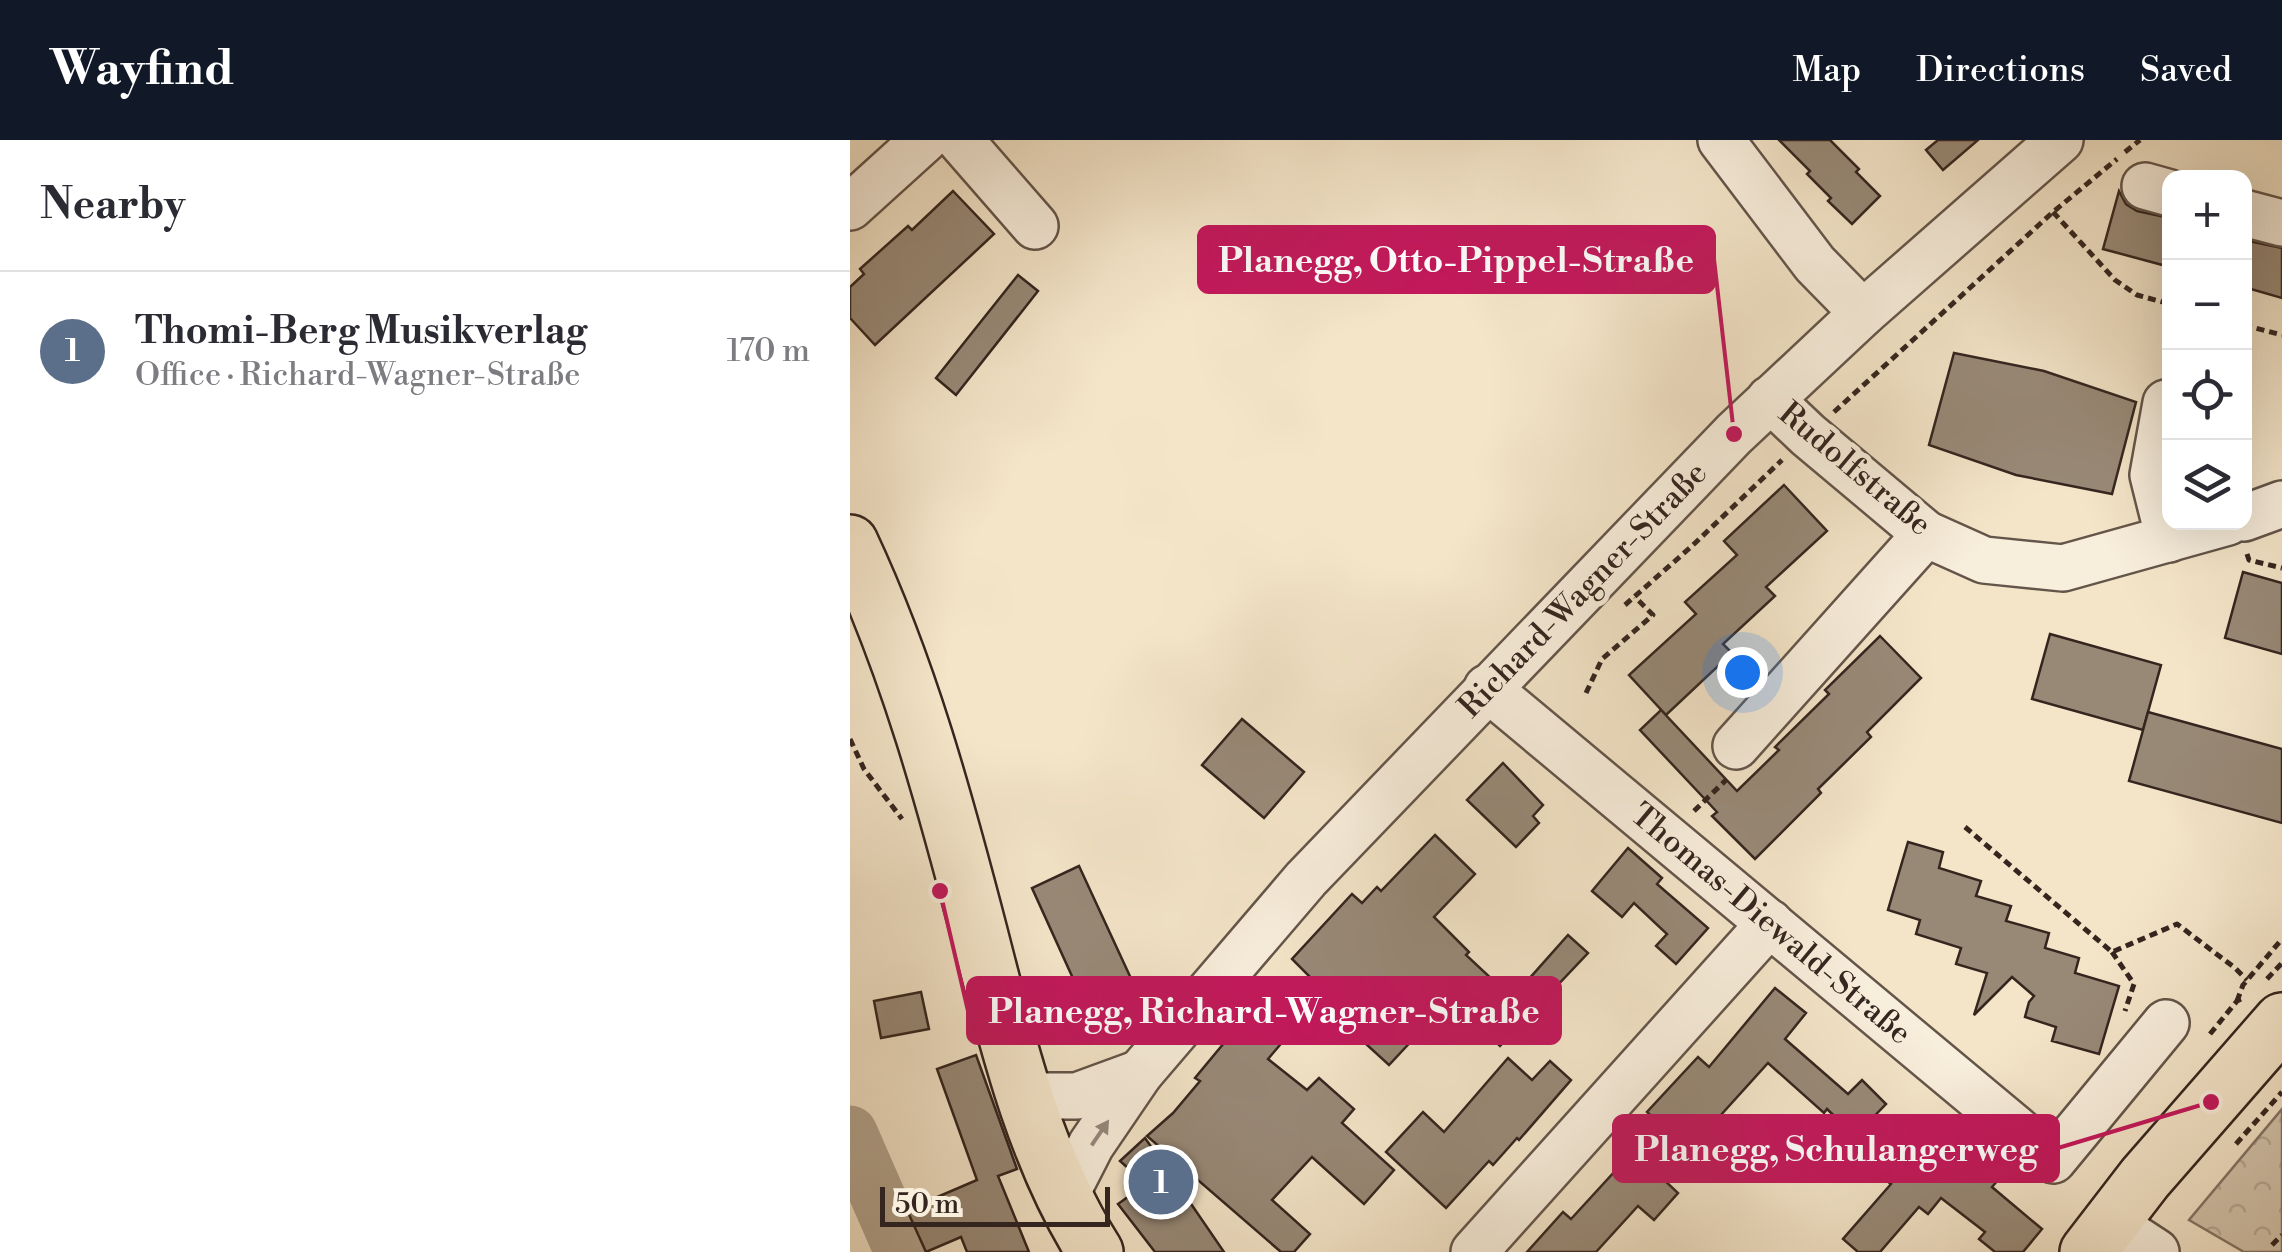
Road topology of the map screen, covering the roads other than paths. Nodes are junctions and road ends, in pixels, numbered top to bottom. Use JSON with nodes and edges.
{"nodes":[{"id":1,"x":924,"y":140,"type":"edge"},
{"id":2,"x":960,"y":140,"type":"edge"},
{"id":3,"x":1721,"y":140,"type":"edge"},
{"id":4,"x":2049,"y":143,"type":"edge"},
{"id":5,"x":850,"y":207,"type":"edge"},
{"id":6,"x":2252,"y":215,"type":"edge"},
{"id":7,"x":2282,"y":223,"type":"edge"},
{"id":8,"x":1036,"y":226,"type":"dead end"},
{"id":9,"x":1863,"y":314,"type":"junction"},
{"id":10,"x":1770,"y":399,"type":"junction"},
{"id":11,"x":2162,"y":425,"type":"edge"},
{"id":12,"x":2282,"y":504,"type":"edge"},
{"id":13,"x":2252,"y":515,"type":"edge"},
{"id":14,"x":2200,"y":530,"type":"edge"},
{"id":15,"x":1926,"y":534,"type":"junction"},
{"id":16,"x":2169,"y":539,"type":"junction"},
{"id":17,"x":850,"y":543,"type":"edge"},
{"id":18,"x":1488,"y":688,"type":"junction"},
{"id":19,"x":1736,"y":746,"type":"road end"},
{"id":20,"x":1770,"y":923,"type":"junction"},
{"id":21,"x":2260,"y":1011,"type":"edge"},
{"id":22,"x":2166,"y":1022,"type":"dead end"},
{"id":23,"x":1140,"y":1073,"type":"junction"},
{"id":24,"x":1025,"y":1096,"type":"junction"},
{"id":25,"x":1065,"y":1196,"type":"junction"},
{"id":26,"x":2099,"y":1237,"type":"edge"},
{"id":27,"x":1095,"y":1252,"type":"edge"},
{"id":28,"x":1474,"y":1252,"type":"edge"},
{"id":29,"x":2156,"y":1252,"type":"edge"}],
"edges":[{"from":1,"to":5,"type":"street"},
{"from":2,"to":8,"type":"street"},
{"from":3,"to":9,"type":"street"},
{"from":4,"to":9,"type":"street","name":"Richard-Wagner-Straße"},
{"from":6,"to":7,"type":"street"},
{"from":9,"to":10,"type":"street","name":"Richard-Wagner-Straße"},
{"from":10,"to":15,"type":"street","name":"Rudolfstraße"},
{"from":10,"to":18,"type":"street","name":"Richard-Wagner-Straße"},
{"from":11,"to":16,"type":"street"},
{"from":12,"to":13,"type":"street"},
{"from":14,"to":16,"type":"street","name":"Rudolfstraße"},
{"from":15,"to":16,"type":"street","name":"Rudolfstraße"},
{"from":15,"to":19,"type":"street"},
{"from":17,"to":24,"type":"main road"},
{"from":18,"to":20,"type":"street","name":"Thomas-Diewald-Straße"},
{"from":18,"to":23,"type":"street","name":"Richard-Wagner-Straße"},
{"from":20,"to":22,"type":"street","name":"Thomas-Diewald-Straße"},
{"from":20,"to":28,"type":"street"},
{"from":21,"to":26,"type":"main road"},
{"from":23,"to":24,"type":"street","name":"Richard-Wagner-Straße"},
{"from":25,"to":23,"type":"street","name":"Richard-Wagner-Straße","one_way":true},
{"from":24,"to":25,"type":"main road"},
{"from":25,"to":27,"type":"main road"},
{"from":26,"to":29,"type":"street"}]}
